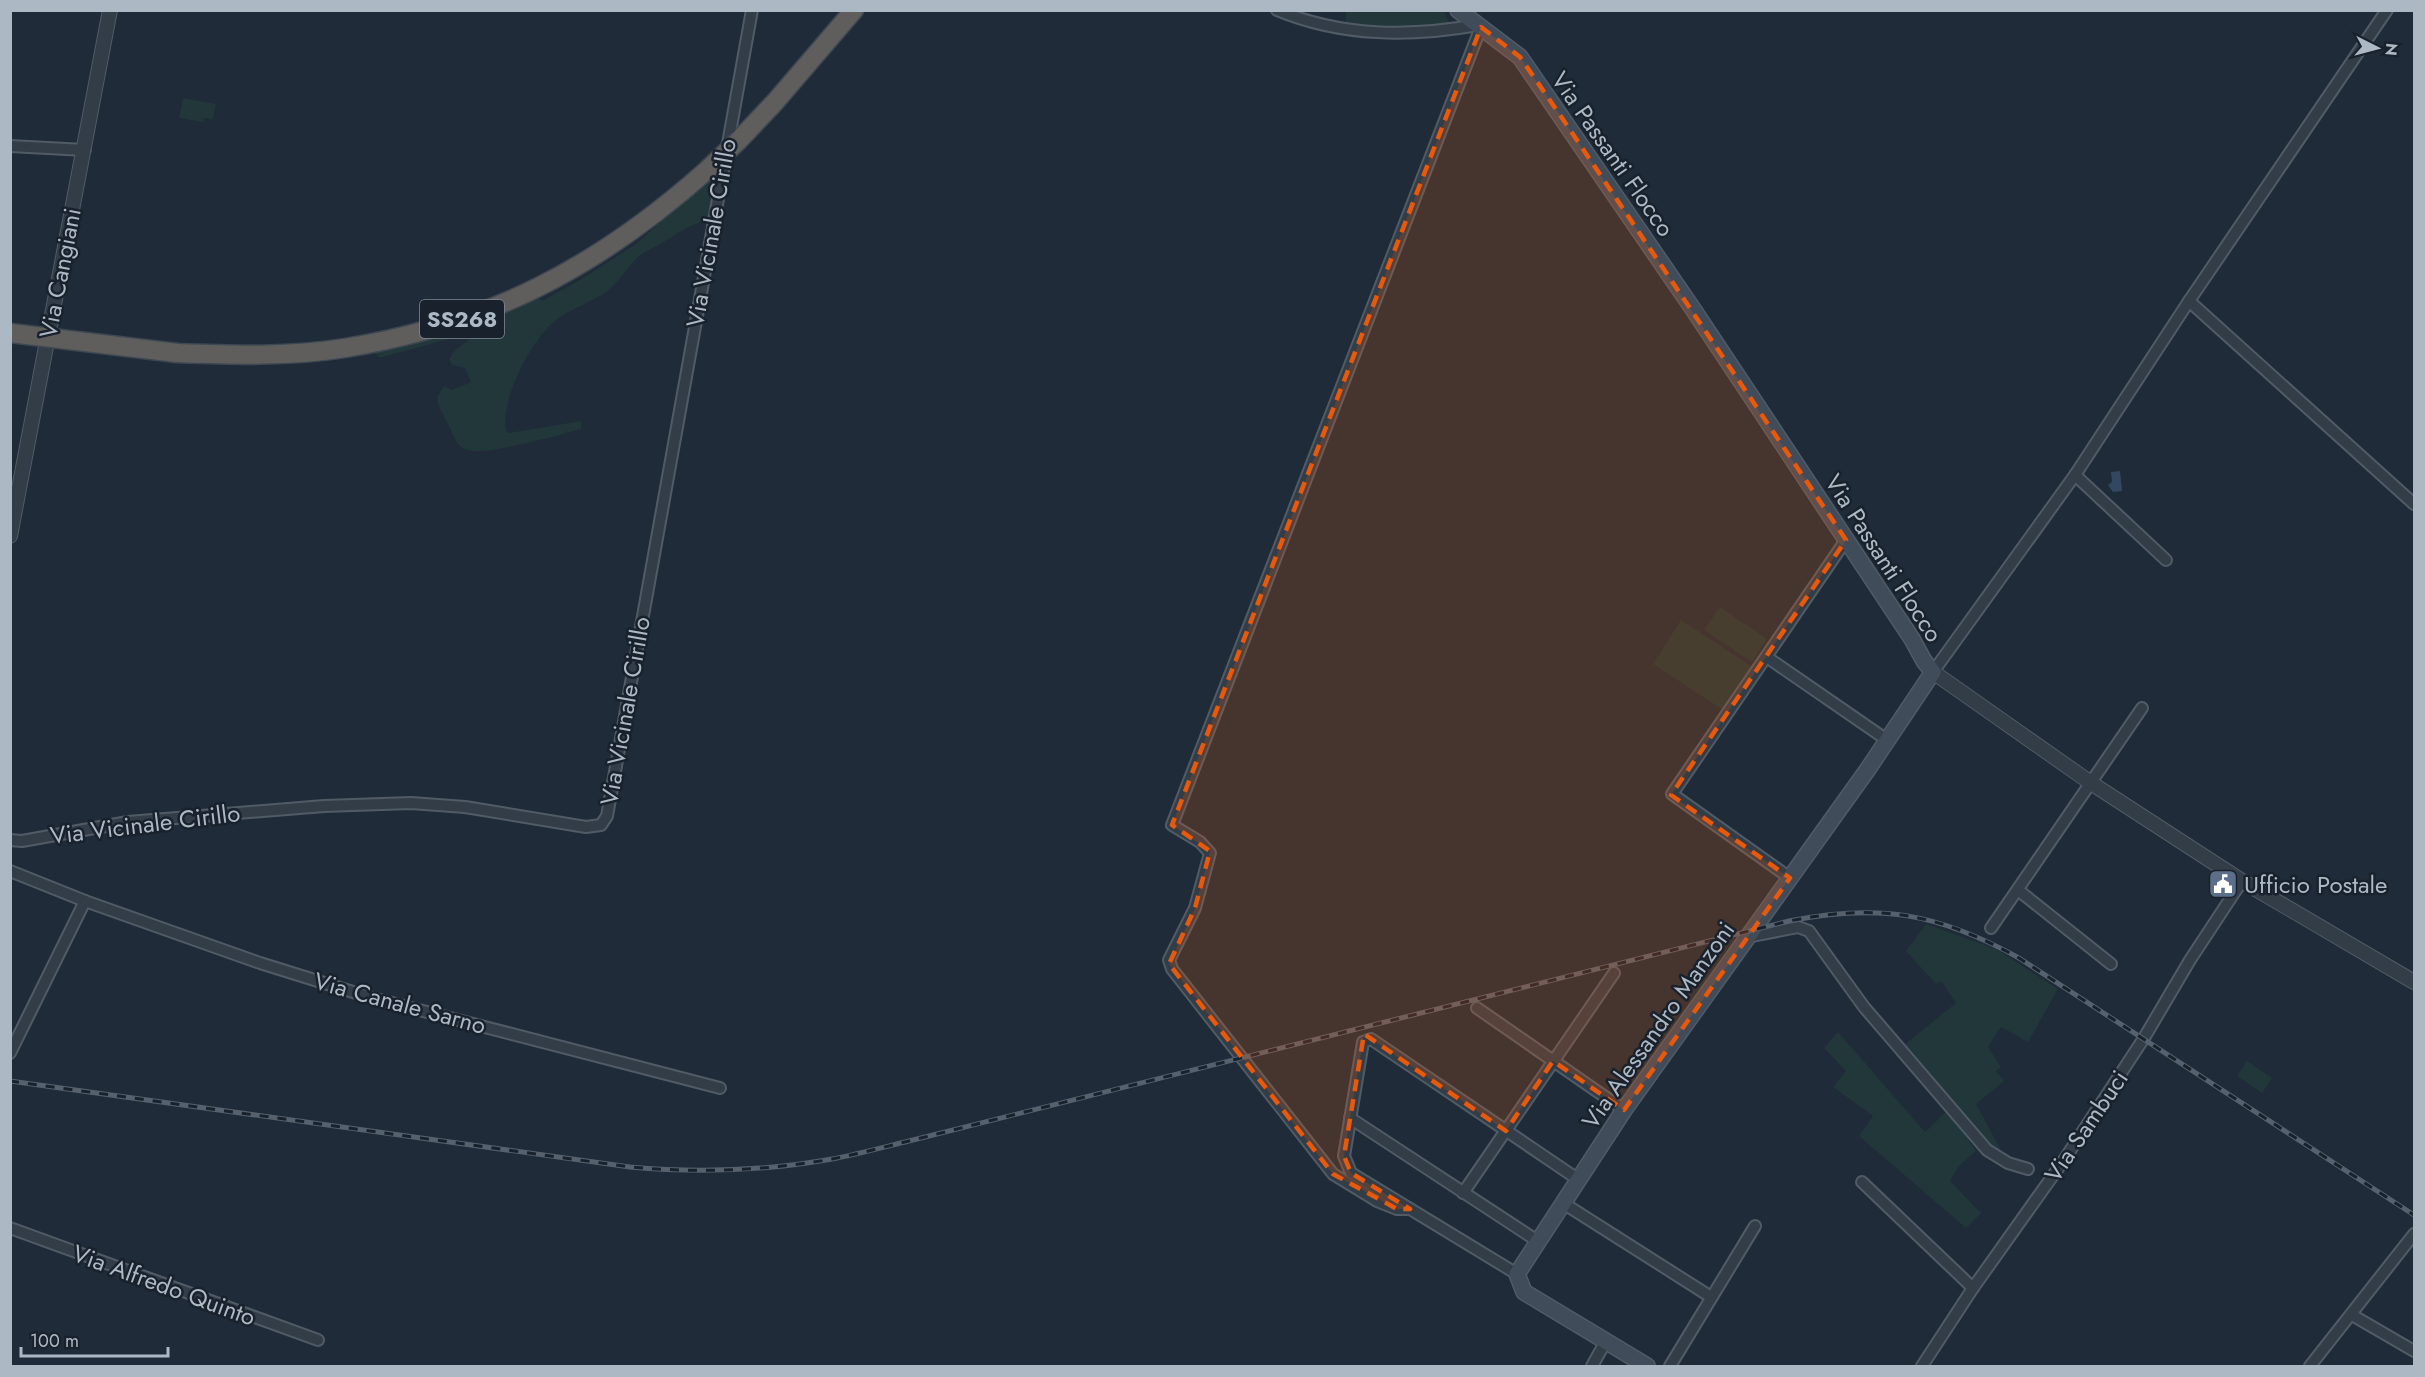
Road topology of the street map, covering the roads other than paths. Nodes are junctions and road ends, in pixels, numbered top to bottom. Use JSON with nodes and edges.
{"nodes":[{"id":1,"x":110,"y":10,"type":"edge"},
{"id":2,"x":752,"y":10,"type":"edge"},
{"id":3,"x":854,"y":10,"type":"edge"},
{"id":4,"x":1277,"y":10,"type":"edge"},
{"id":5,"x":1458,"y":10,"type":"edge"},
{"id":6,"x":2387,"y":10,"type":"edge"},
{"id":7,"x":1480,"y":26,"type":"junction"},
{"id":8,"x":10,"y":146,"type":"edge"},
{"id":9,"x":85,"y":150,"type":"junction"},
{"id":10,"x":2189,"y":301,"type":"junction"},
{"id":11,"x":10,"y":333,"type":"edge"},
{"id":12,"x":2075,"y":475,"type":"junction"},
{"id":13,"x":2415,"y":504,"type":"edge"},
{"id":14,"x":10,"y":536,"type":"edge"},
{"id":15,"x":1846,"y":540,"type":"junction"},
{"id":16,"x":2166,"y":560,"type":"dead end"},
{"id":17,"x":1771,"y":660,"type":"dead end"},
{"id":18,"x":1933,"y":672,"type":"junction"},
{"id":19,"x":2142,"y":708,"type":"dead end"},
{"id":20,"x":1887,"y":740,"type":"junction"},
{"id":21,"x":2091,"y":783,"type":"junction"},
{"id":22,"x":10,"y":840,"type":"edge"},
{"id":23,"x":10,"y":872,"type":"edge"},
{"id":24,"x":1790,"y":878,"type":"junction"},
{"id":25,"x":2242,"y":881,"type":"junction"},
{"id":26,"x":2018,"y":890,"type":"junction"},
{"id":27,"x":85,"y":901,"type":"junction"},
{"id":28,"x":1991,"y":928,"type":"dead end"},
{"id":29,"x":1747,"y":937,"type":"junction"},
{"id":30,"x":2111,"y":964,"type":"dead end"},
{"id":31,"x":1614,"y":973,"type":"dead end"},
{"id":32,"x":2415,"y":982,"type":"edge"},
{"id":33,"x":1478,"y":1008,"type":"dead end"},
{"id":34,"x":10,"y":1053,"type":"edge"},
{"id":35,"x":1553,"y":1061,"type":"junction"},
{"id":36,"x":720,"y":1088,"type":"dead end"},
{"id":37,"x":1624,"y":1110,"type":"junction"},
{"id":38,"x":1350,"y":1118,"type":"junction"},
{"id":39,"x":1506,"y":1131,"type":"junction"},
{"id":40,"x":2028,"y":1169,"type":"dead end"},
{"id":41,"x":1579,"y":1180,"type":"junction"},
{"id":42,"x":1862,"y":1182,"type":"dead end"},
{"id":43,"x":1463,"y":1193,"type":"junction"},
{"id":44,"x":1563,"y":1203,"type":"junction"},
{"id":45,"x":1410,"y":1209,"type":"junction"},
{"id":46,"x":1755,"y":1226,"type":"dead end"},
{"id":47,"x":10,"y":1228,"type":"edge"},
{"id":48,"x":2415,"y":1234,"type":"edge"},
{"id":49,"x":1539,"y":1242,"type":"junction"},
{"id":50,"x":1517,"y":1274,"type":"junction"},
{"id":51,"x":1973,"y":1288,"type":"junction"},
{"id":52,"x":1712,"y":1297,"type":"junction"},
{"id":53,"x":2352,"y":1315,"type":"junction"},
{"id":54,"x":318,"y":1340,"type":"dead end"},
{"id":55,"x":1606,"y":1341,"type":"junction"},
{"id":56,"x":2415,"y":1351,"type":"edge"},
{"id":57,"x":1592,"y":1366,"type":"edge"},
{"id":58,"x":1647,"y":1366,"type":"edge"},
{"id":59,"x":1670,"y":1366,"type":"edge"},
{"id":60,"x":1922,"y":1366,"type":"edge"},
{"id":61,"x":2310,"y":1366,"type":"edge"}],
"edges":[{"from":1,"to":9,"type":"street","name":"Via Cangiani"},
{"from":2,"to":22,"type":"street","name":"Via Vicinale Cirillo"},
{"from":3,"to":11,"type":"highway","number":"SS268","bridge":true},
{"from":4,"to":7,"type":"street"},
{"from":5,"to":7,"type":"main road","name":"Via Passanti Flocco"},
{"from":6,"to":10,"type":"street"},
{"from":7,"to":15,"type":"main road","name":"Via Passanti Flocco"},
{"from":7,"to":45,"type":"street"},
{"from":8,"to":9,"type":"street"},
{"from":9,"to":14,"type":"street","name":"Via Cangiani"},
{"from":10,"to":12,"type":"street"},
{"from":10,"to":13,"type":"street"},
{"from":12,"to":16,"type":"street"},
{"from":12,"to":18,"type":"street"},
{"from":15,"to":18,"type":"main road","name":"Via Passanti Flocco"},
{"from":15,"to":24,"type":"street"},
{"from":17,"to":20,"type":"street"},
{"from":18,"to":20,"type":"main road","name":"Via Alessandro Manzoni"},
{"from":18,"to":21,"type":"street","name":"Via Passanti Flocco"},
{"from":19,"to":21,"type":"street"},
{"from":20,"to":24,"type":"main road","name":"Via Alessandro Manzoni"},
{"from":21,"to":25,"type":"street","name":"Via Passanti Flocco"},
{"from":21,"to":26,"type":"street"},
{"from":23,"to":27,"type":"street"},
{"from":24,"to":29,"type":"main road","name":"Via Alessandro Manzoni"},
{"from":25,"to":32,"type":"street","name":"Via Passanti Flocco"},
{"from":25,"to":51,"type":"street","name":"Via Sambuci"},
{"from":26,"to":28,"type":"street"},
{"from":26,"to":30,"type":"street"},
{"from":27,"to":34,"type":"street"},
{"from":27,"to":36,"type":"street","name":"Via Canale Sarno"},
{"from":29,"to":37,"type":"main road","name":"Via Alessandro Manzoni"},
{"from":29,"to":40,"type":"street"},
{"from":31,"to":35,"type":"street"},
{"from":33,"to":35,"type":"street"},
{"from":35,"to":37,"type":"street"},
{"from":35,"to":39,"type":"street"},
{"from":37,"to":41,"type":"main road","name":"Via Alessandro Manzoni"},
{"from":38,"to":39,"type":"street"},
{"from":38,"to":43,"type":"street"},
{"from":38,"to":45,"type":"street"},
{"from":39,"to":41,"type":"street"},
{"from":39,"to":43,"type":"street"},
{"from":41,"to":44,"type":"main road","name":"Via Alessandro Manzoni"},
{"from":42,"to":51,"type":"street"},
{"from":43,"to":49,"type":"street"},
{"from":44,"to":49,"type":"main road","name":"Via Alessandro Manzoni"},
{"from":44,"to":52,"type":"street"},
{"from":45,"to":50,"type":"street"},
{"from":46,"to":52,"type":"street"},
{"from":47,"to":54,"type":"street","name":"Via Alfredo Quinto"},
{"from":48,"to":53,"type":"street"},
{"from":49,"to":50,"type":"main road","name":"Via Alessandro Manzoni"},
{"from":50,"to":55,"type":"main road"},
{"from":51,"to":60,"type":"street","name":"Via Sambuci"},
{"from":52,"to":59,"type":"street"},
{"from":53,"to":56,"type":"street"},
{"from":53,"to":61,"type":"street"},
{"from":55,"to":57,"type":"street"},
{"from":55,"to":58,"type":"main road"}]}
